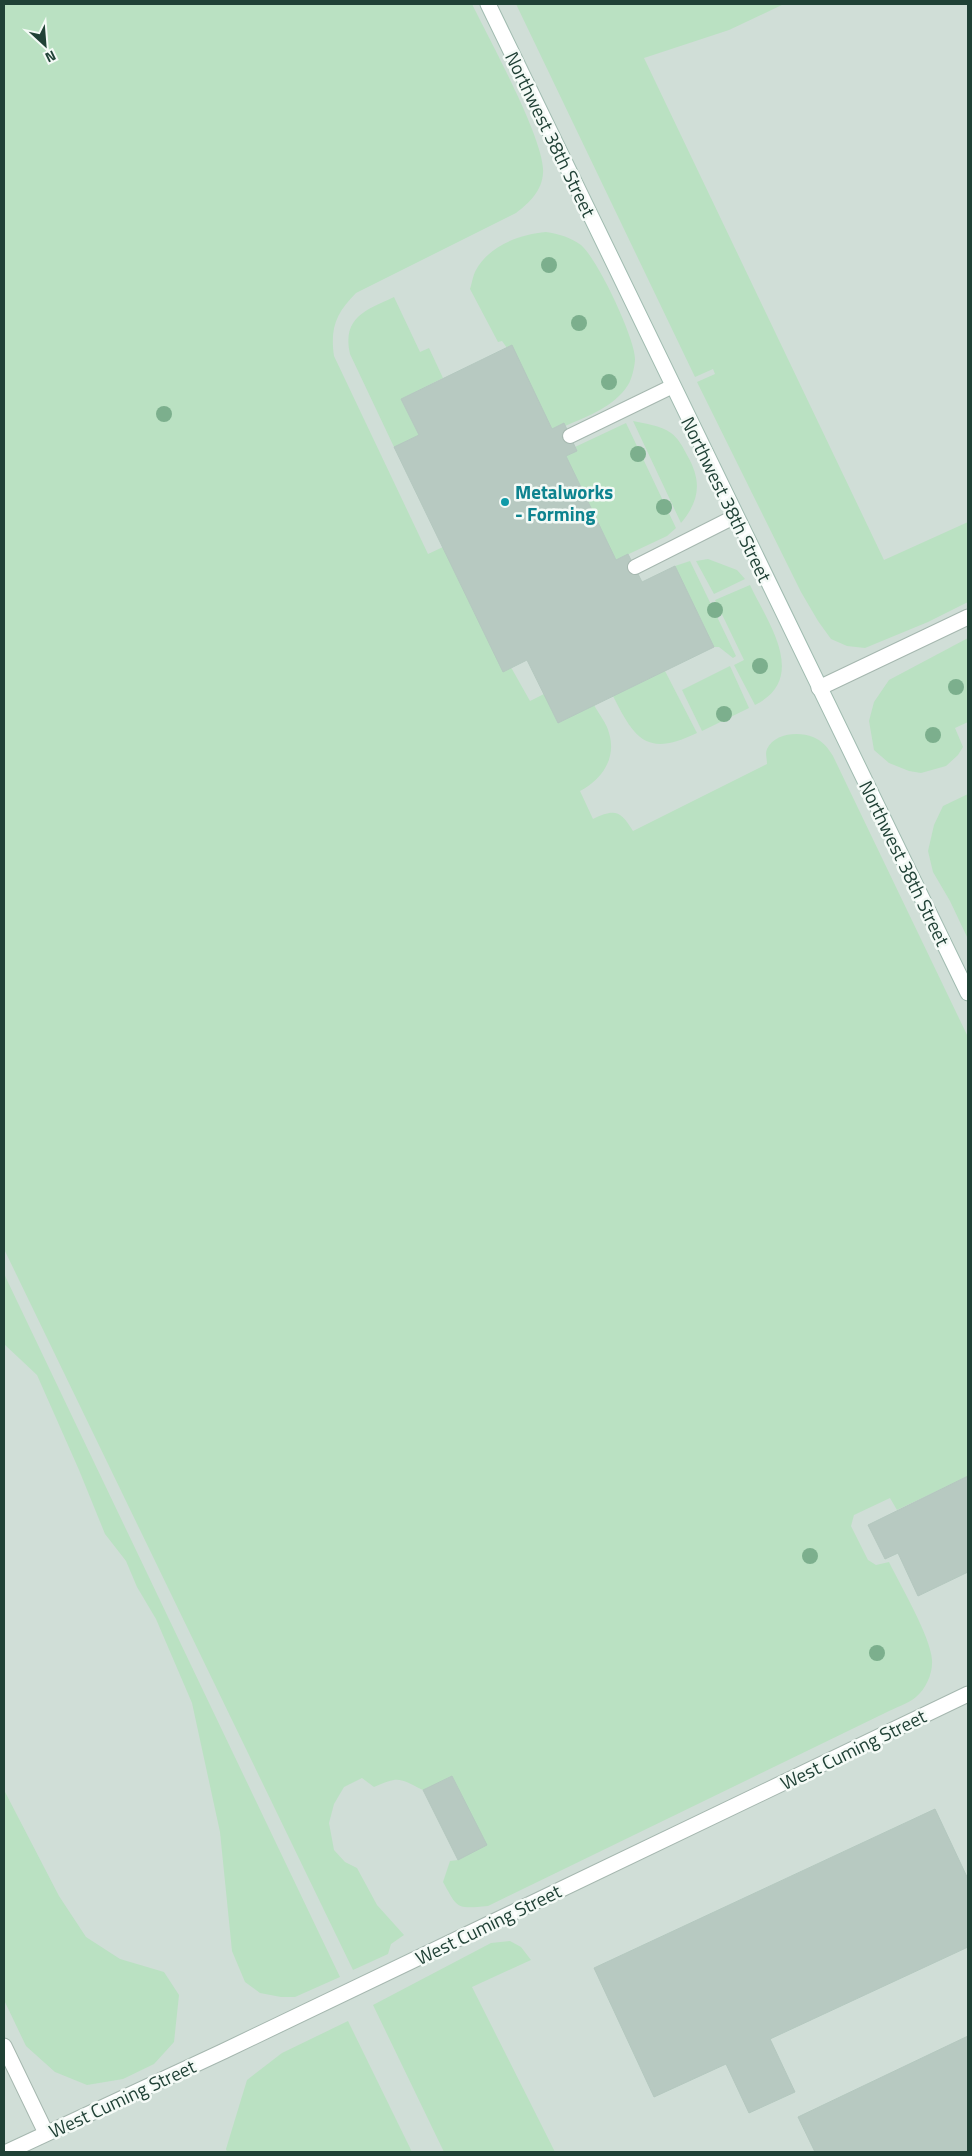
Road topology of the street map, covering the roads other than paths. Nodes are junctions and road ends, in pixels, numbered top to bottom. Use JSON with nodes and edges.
{"nodes":[{"id":1,"x":488,"y":4,"type":"edge"},
{"id":2,"x":673,"y":386,"type":"junction"},
{"id":3,"x":570,"y":436,"type":"dead end"},
{"id":4,"x":736,"y":516,"type":"junction"},
{"id":5,"x":635,"y":567,"type":"dead end"},
{"id":6,"x":968,"y":617,"type":"edge"},
{"id":7,"x":819,"y":688,"type":"junction"},
{"id":8,"x":968,"y":993,"type":"edge"},
{"id":9,"x":968,"y":1694,"type":"edge"},
{"id":10,"x":4,"y":2046,"type":"edge"},
{"id":11,"x":46,"y":2133,"type":"junction"},
{"id":12,"x":7,"y":2152,"type":"edge"}],
"edges":[{"from":1,"to":2,"type":"street","name":"Northwest 38th Street"},
{"from":2,"to":3,"type":"lane"},
{"from":2,"to":4,"type":"street","name":"Northwest 38th Street"},
{"from":4,"to":5,"type":"lane"},
{"from":4,"to":7,"type":"street","name":"Northwest 38th Street"},
{"from":6,"to":7,"type":"street"},
{"from":7,"to":8,"type":"street","name":"Northwest 38th Street"},
{"from":9,"to":11,"type":"street","name":"West Cuming Street"},
{"from":10,"to":11,"type":"street"},
{"from":11,"to":12,"type":"street","name":"West Cuming Street"}]}
